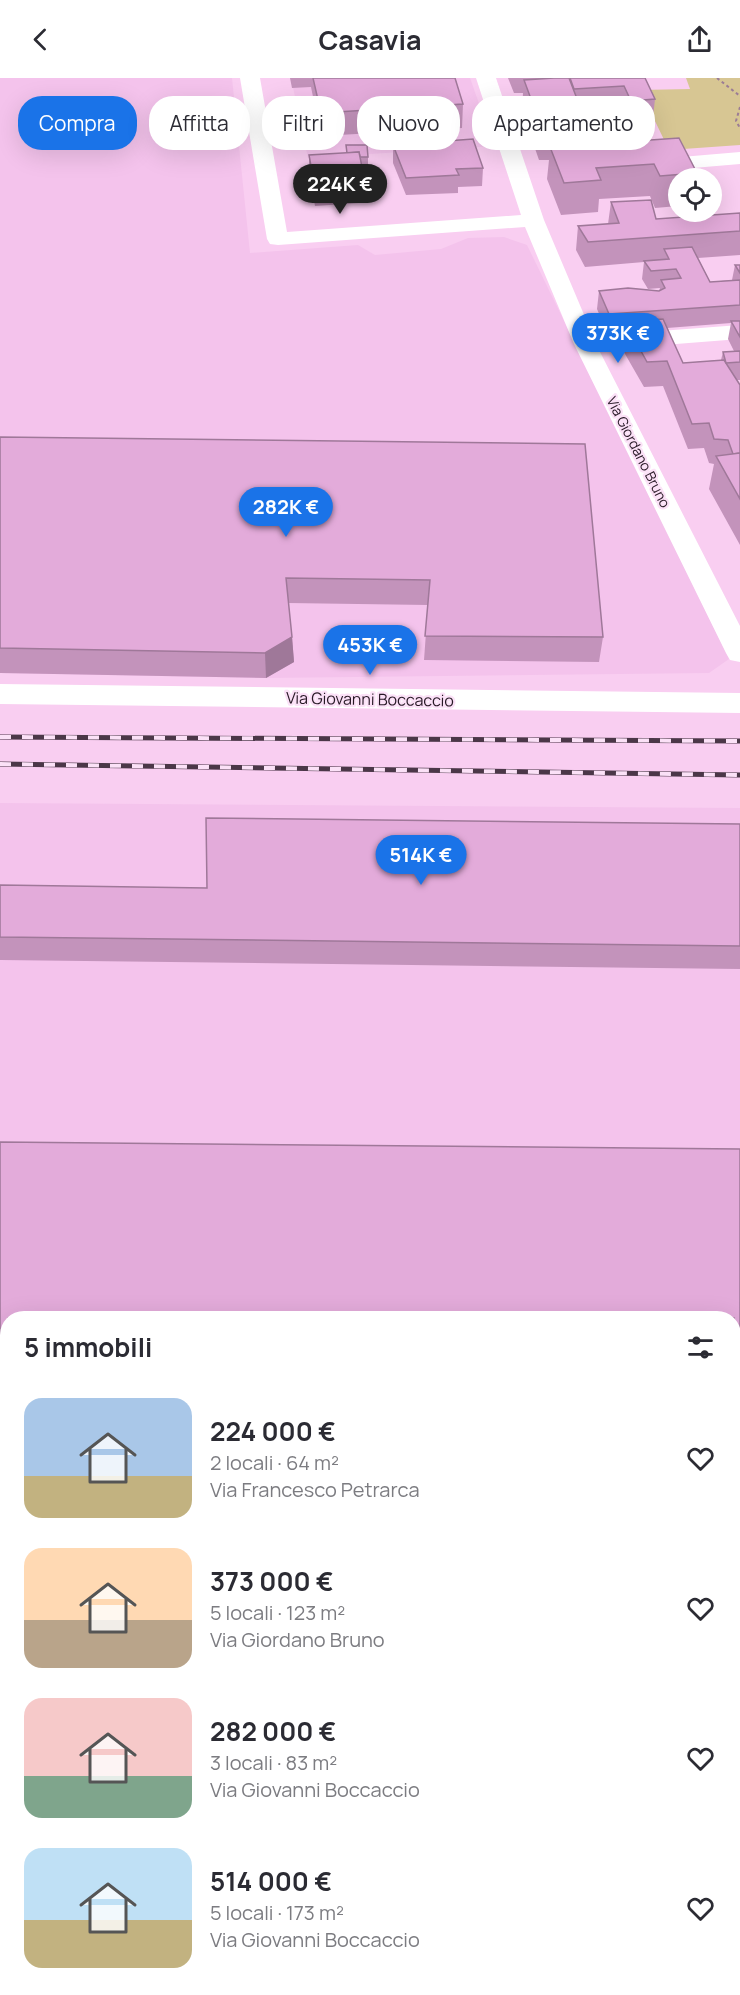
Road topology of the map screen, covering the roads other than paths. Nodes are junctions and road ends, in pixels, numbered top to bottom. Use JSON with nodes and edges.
{"nodes":[{"id":1,"x":250,"y":78,"type":"edge"},
{"id":2,"x":486,"y":78,"type":"edge"},
{"id":3,"x":740,"y":159,"type":"edge"},
{"id":4,"x":622,"y":168,"type":"edge"},
{"id":5,"x":533,"y":220,"type":"junction"},
{"id":6,"x":740,"y":332,"type":"edge"},
{"id":7,"x":585,"y":344,"type":"junction"},
{"id":8,"x":740,"y":653,"type":"edge"},
{"id":9,"x":0,"y":694,"type":"edge"},
{"id":10,"x":740,"y":703,"type":"edge"}],
"edges":[{"from":1,"to":5,"type":"street"},
{"from":2,"to":5,"type":"street","name":"Via Giordano Bruno"},
{"from":3,"to":4,"type":"street"},
{"from":5,"to":7,"type":"street","name":"Via Giordano Bruno"},
{"from":6,"to":7,"type":"street"},
{"from":7,"to":8,"type":"street","name":"Via Giordano Bruno"},
{"from":9,"to":10,"type":"street","name":"Via Giovanni Boccaccio"}]}
